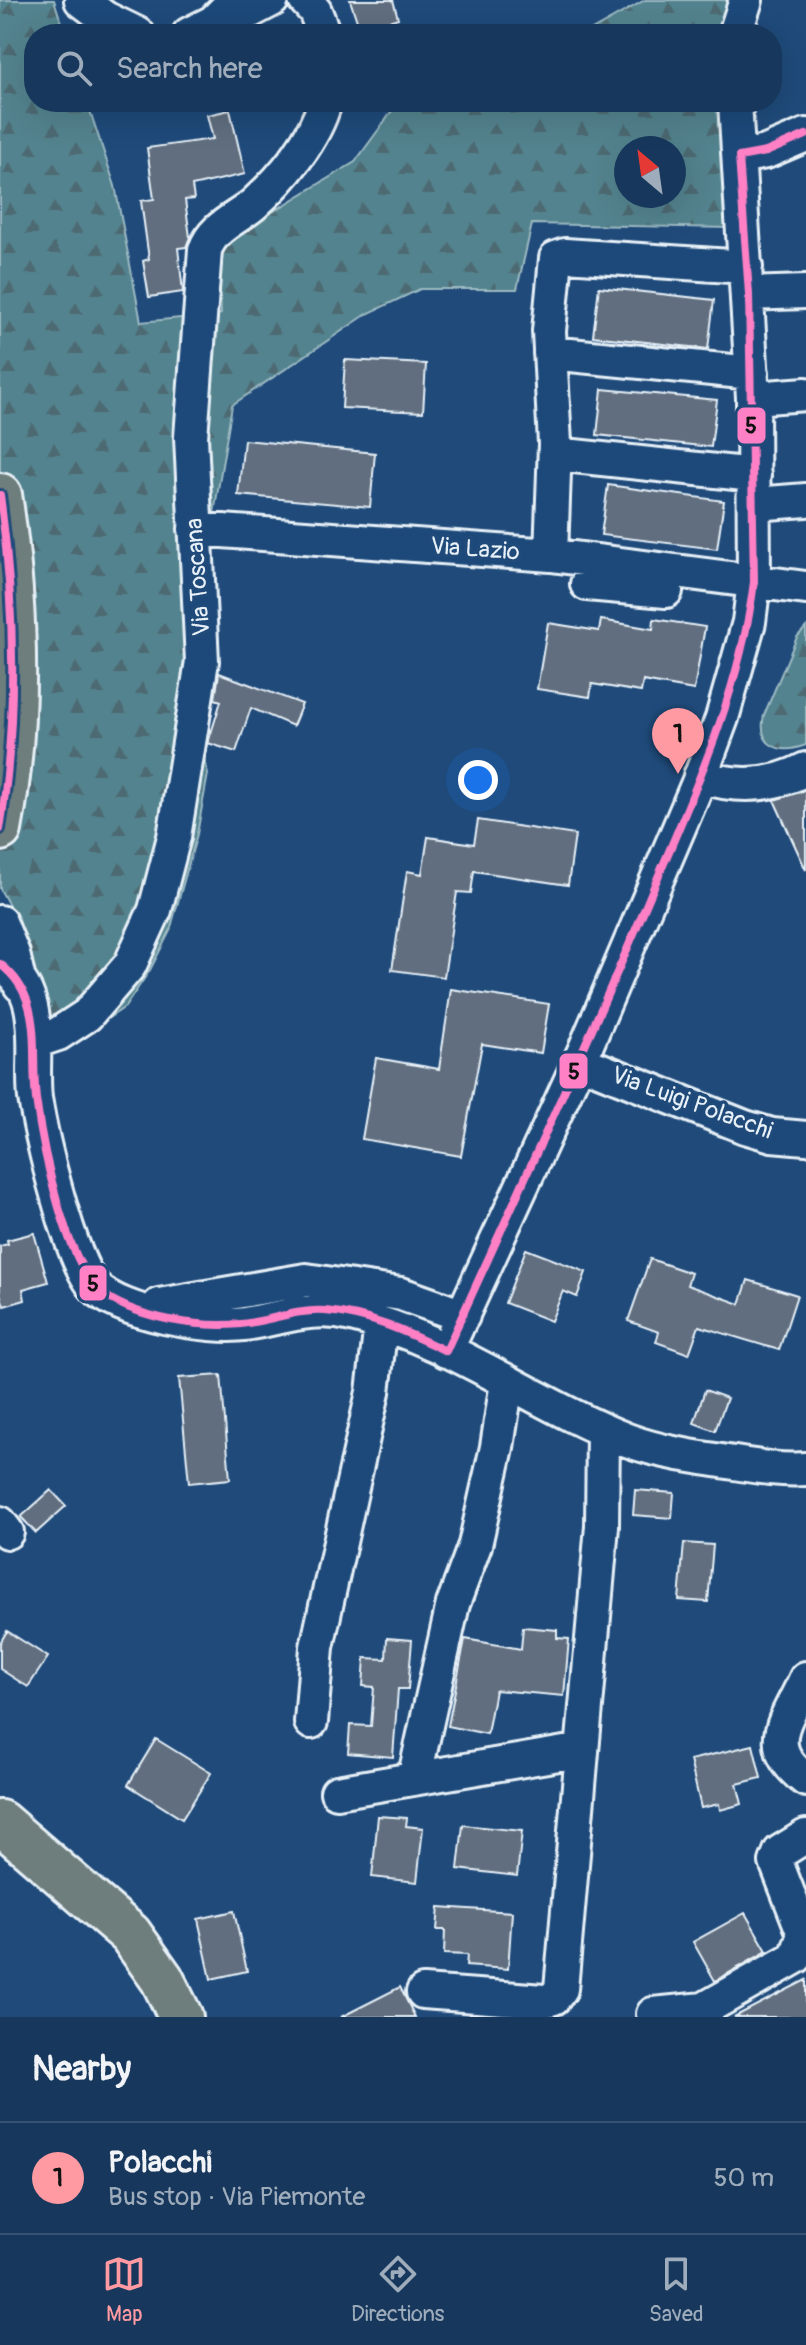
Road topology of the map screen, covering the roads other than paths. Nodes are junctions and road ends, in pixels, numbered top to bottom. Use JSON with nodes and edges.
{"nodes":[{"id":1,"x":81,"y":0,"type":"edge"},
{"id":2,"x":272,"y":0,"type":"edge"},
{"id":3,"x":305,"y":0,"type":"edge"},
{"id":4,"x":746,"y":0,"type":"edge"},
{"id":5,"x":213,"y":18,"type":"edge"},
{"id":6,"x":117,"y":24,"type":"edge"},
{"id":7,"x":320,"y":24,"type":"edge"},
{"id":8,"x":738,"y":24,"type":"edge"},
{"id":9,"x":322,"y":112,"type":"edge"},
{"id":10,"x":736,"y":112,"type":"edge"},
{"id":11,"x":806,"y":135,"type":"edge"},
{"id":12,"x":739,"y":157,"type":"junction"},
{"id":13,"x":748,"y":280,"type":"junction"},
{"id":14,"x":806,"y":292,"type":"edge"},
{"id":15,"x":550,"y":353,"type":"junction"},
{"id":16,"x":752,"y":386,"type":"junction"},
{"id":17,"x":806,"y":394,"type":"edge"},
{"id":18,"x":555,"y":454,"type":"junction"},
{"id":19,"x":755,"y":489,"type":"junction"},
{"id":20,"x":0,"y":495,"type":"edge"},
{"id":21,"x":806,"y":500,"type":"edge"},
{"id":22,"x":195,"y":529,"type":"junction"},
{"id":23,"x":551,"y":555,"type":"junction"},
{"id":24,"x":587,"y":584,"type":"dead end"},
{"id":25,"x":806,"y":588,"type":"edge"},
{"id":26,"x":754,"y":590,"type":"junction"},
{"id":27,"x":806,"y":769,"type":"edge"},
{"id":28,"x":700,"y":776,"type":"junction"},
{"id":29,"x":0,"y":829,"type":"edge"},
{"id":30,"x":0,"y":922,"type":"edge"},
{"id":31,"x":8,"y":962,"type":"edge"},
{"id":32,"x":37,"y":1041,"type":"junction"},
{"id":33,"x":579,"y":1061,"type":"junction"},
{"id":34,"x":798,"y":1144,"type":"edge"},
{"id":35,"x":112,"y":1298,"type":"junction"},
{"id":36,"x":463,"y":1316,"type":"junction"},
{"id":37,"x":381,"y":1324,"type":"junction"},
{"id":38,"x":446,"y":1351,"type":"junction"},
{"id":39,"x":507,"y":1382,"type":"junction"},
{"id":40,"x":603,"y":1430,"type":"junction"},
{"id":41,"x":806,"y":1469,"type":"edge"},
{"id":42,"x":806,"y":1678,"type":"edge"},
{"id":43,"x":311,"y":1722,"type":"dead end"},
{"id":44,"x":582,"y":1750,"type":"junction"},
{"id":45,"x":417,"y":1766,"type":"dead end"},
{"id":46,"x":806,"y":1780,"type":"edge"},
{"id":47,"x":337,"y":1792,"type":"dead end"},
{"id":48,"x":0,"y":1822,"type":"edge"},
{"id":49,"x":806,"y":1836,"type":"edge"},
{"id":50,"x":423,"y":1992,"type":"dead end"},
{"id":51,"x":653,"y":2014,"type":"dead end"},
{"id":52,"x":181,"y":2017,"type":"edge"}],
"edges":[{"from":1,"to":6,"type":"street"},
{"from":2,"to":5,"type":"street"},
{"from":3,"to":7,"type":"street"},
{"from":4,"to":8,"type":"street"},
{"from":9,"to":22,"type":"street","name":"Via Toscana"},
{"from":10,"to":12,"type":"street"},
{"from":11,"to":12,"type":"street"},
{"from":12,"to":13,"type":"street"},
{"from":13,"to":14,"type":"street"},
{"from":13,"to":15,"type":"street"},
{"from":13,"to":16,"type":"street"},
{"from":15,"to":16,"type":"street"},
{"from":15,"to":18,"type":"street"},
{"from":16,"to":17,"type":"street"},
{"from":16,"to":19,"type":"street"},
{"from":18,"to":19,"type":"street"},
{"from":18,"to":23,"type":"street"},
{"from":19,"to":21,"type":"street"},
{"from":19,"to":26,"type":"street"},
{"from":20,"to":29,"type":"main road"},
{"from":22,"to":23,"type":"street","name":"Via Lazio"},
{"from":22,"to":32,"type":"street","name":"Via Toscana"},
{"from":23,"to":26,"type":"street","name":"Via Lazio"},
{"from":24,"to":26,"type":"street"},
{"from":25,"to":26,"type":"street"},
{"from":26,"to":28,"type":"street"},
{"from":27,"to":28,"type":"street"},
{"from":28,"to":33,"type":"street"},
{"from":30,"to":31,"type":"street"},
{"from":31,"to":32,"type":"street"},
{"from":32,"to":35,"type":"street"},
{"from":33,"to":34,"type":"street","name":"Via Luigi Polacchi"},
{"from":33,"to":36,"type":"street"},
{"from":35,"to":36,"type":"street"},
{"from":35,"to":37,"type":"street"},
{"from":36,"to":38,"type":"street"},
{"from":37,"to":38,"type":"street"},
{"from":37,"to":43,"type":"street"},
{"from":38,"to":39,"type":"street"},
{"from":39,"to":40,"type":"street"},
{"from":39,"to":45,"type":"street"},
{"from":40,"to":41,"type":"street"},
{"from":40,"to":44,"type":"street"},
{"from":42,"to":46,"type":"street"},
{"from":44,"to":47,"type":"street"},
{"from":44,"to":50,"type":"street"},
{"from":48,"to":52,"type":"main road"},
{"from":49,"to":51,"type":"street"}]}
